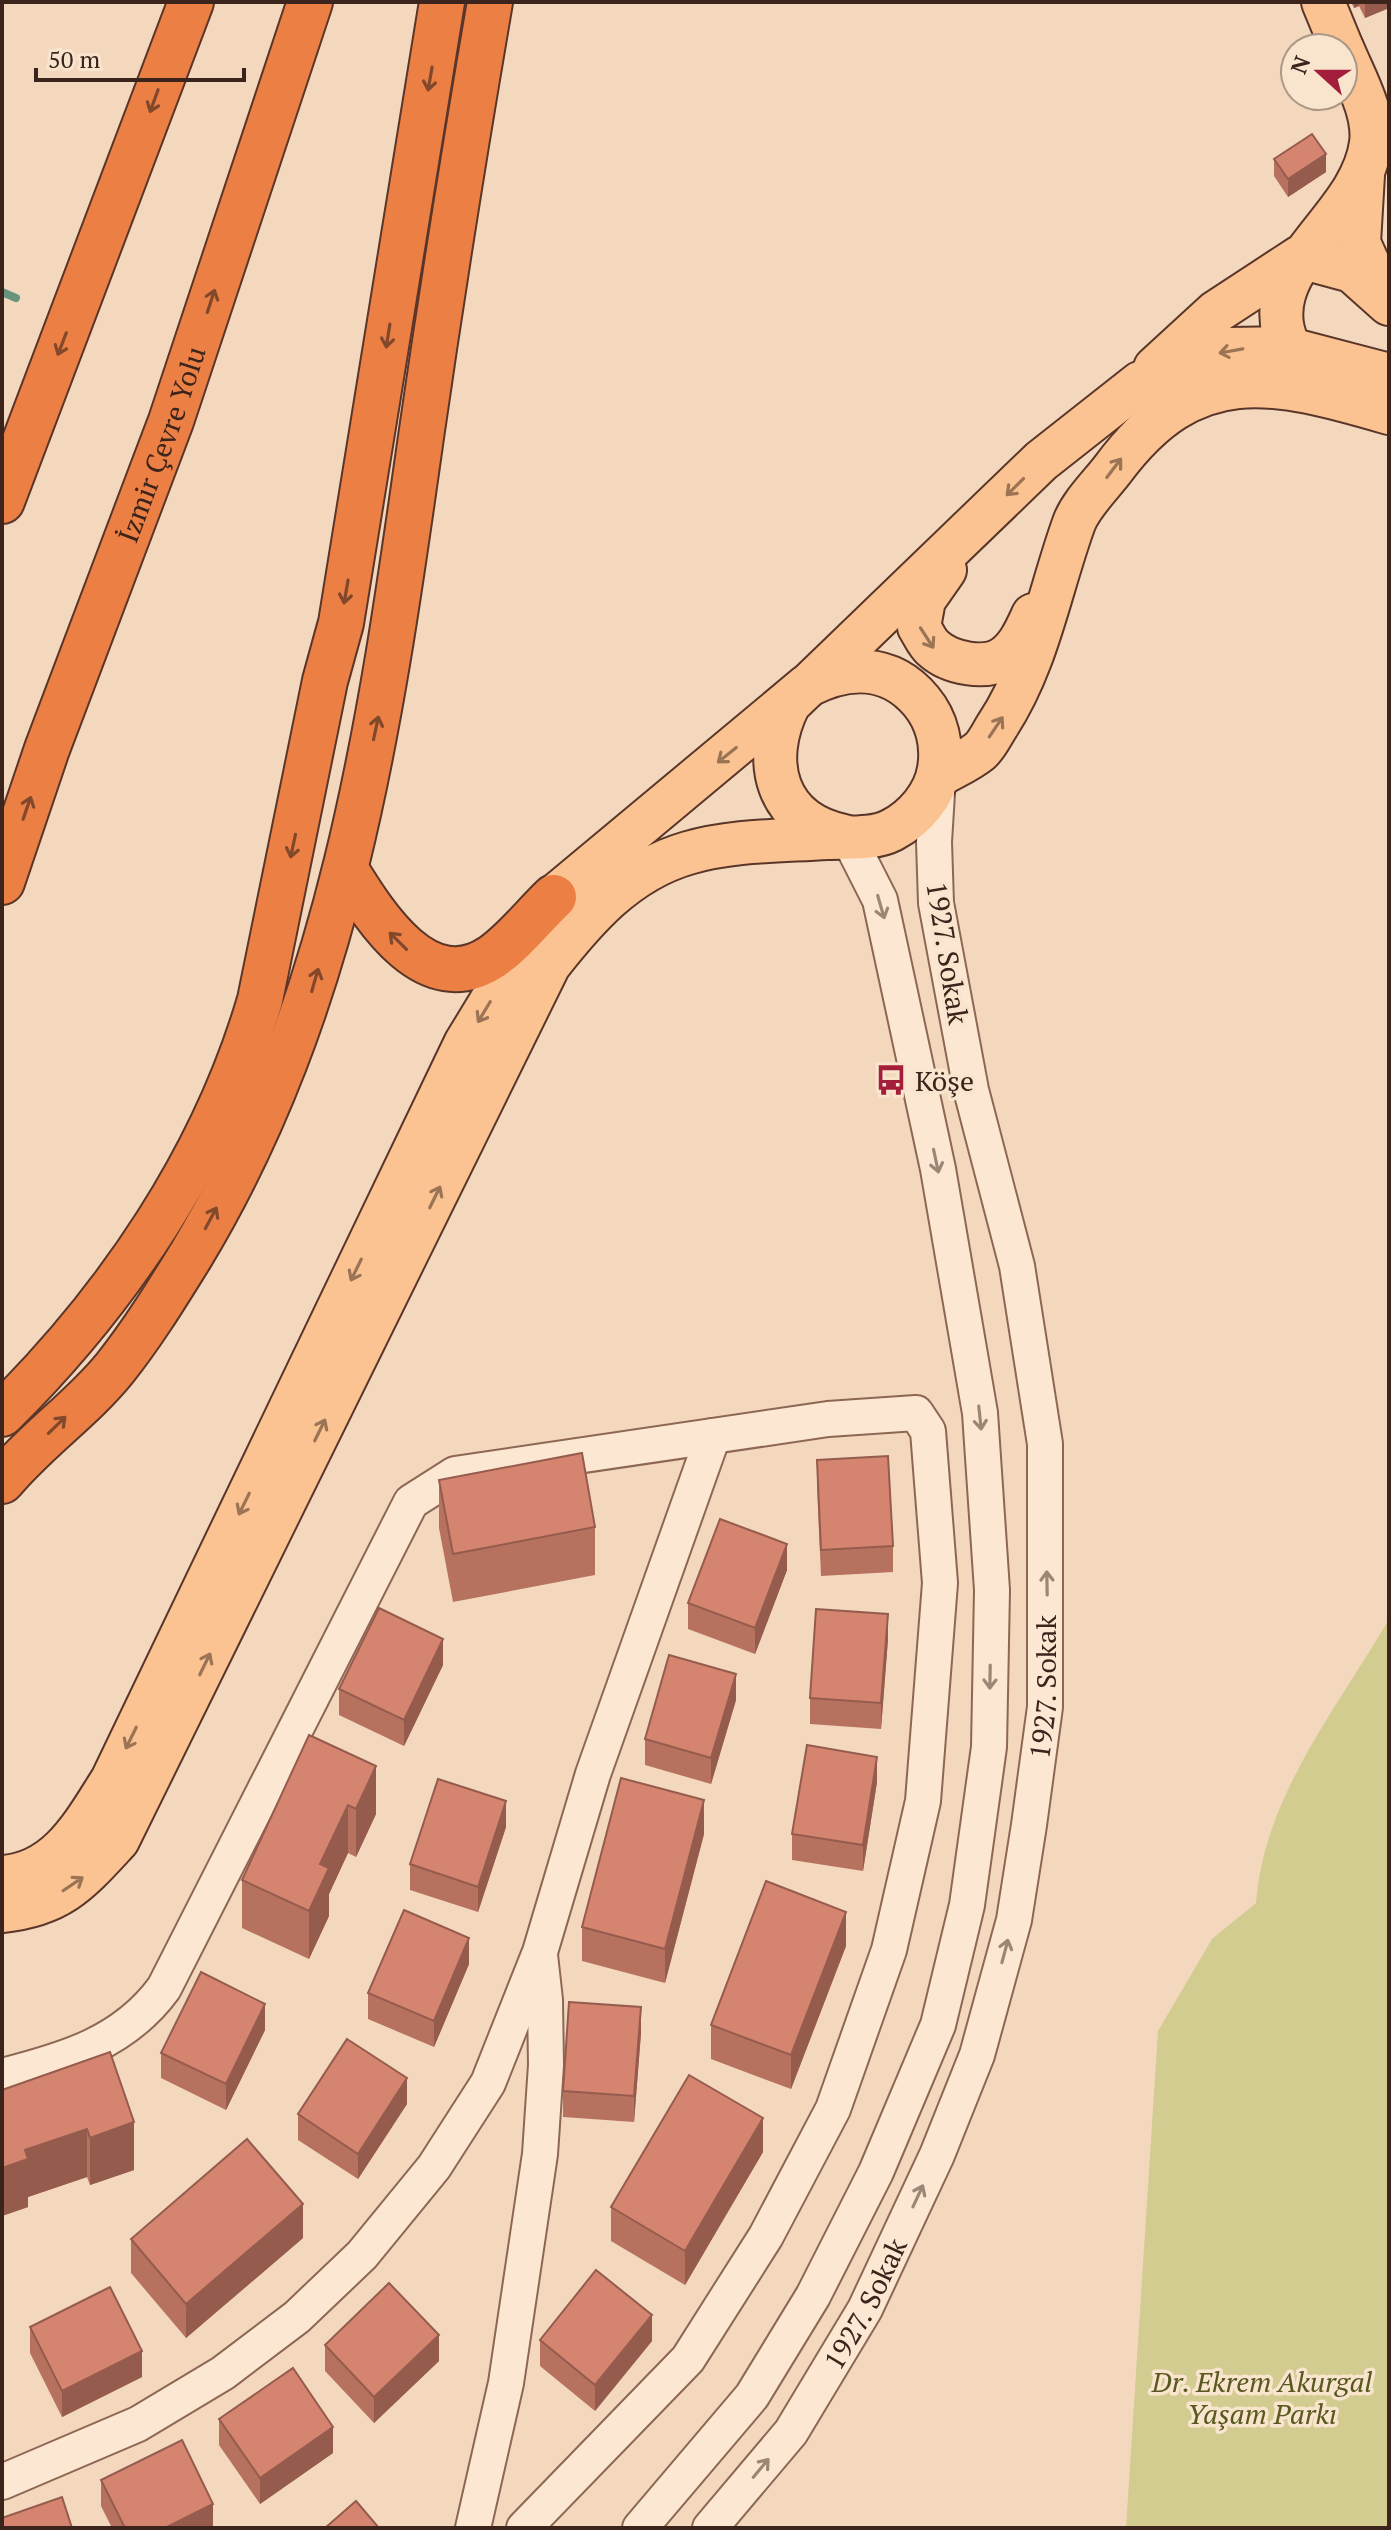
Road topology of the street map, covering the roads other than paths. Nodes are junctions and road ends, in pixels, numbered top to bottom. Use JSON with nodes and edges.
{"nodes":[{"id":1,"x":191,"y":2,"type":"edge"},
{"id":2,"x":310,"y":2,"type":"edge"},
{"id":3,"x":442,"y":2,"type":"edge"},
{"id":4,"x":490,"y":2,"type":"edge"},
{"id":5,"x":1323,"y":2,"type":"edge"},
{"id":6,"x":1336,"y":32,"type":"edge"},
{"id":7,"x":1359,"y":89,"type":"edge"},
{"id":8,"x":1363,"y":173,"type":"junction"},
{"id":9,"x":1300,"y":257,"type":"junction"},
{"id":10,"x":1387,"y":302,"type":"edge"},
{"id":11,"x":1286,"y":348,"type":"junction"},
{"id":12,"x":1389,"y":375,"type":"edge"},
{"id":13,"x":1140,"y":383,"type":"junction"},
{"id":14,"x":1321,"y":393,"type":"junction"},
{"id":15,"x":1389,"y":413,"type":"edge"},
{"id":16,"x":2,"y":501,"type":"edge"},
{"id":17,"x":1075,"y":519,"type":"junction"},
{"id":18,"x":978,"y":523,"type":"junction"},
{"id":19,"x":807,"y":686,"type":"junction"},
{"id":20,"x":938,"y":776,"type":"junction"},
{"id":21,"x":848,"y":837,"type":"junction"},
{"id":22,"x":346,"y":870,"type":"junction"},
{"id":23,"x":2,"y":882,"type":"edge"},
{"id":24,"x":554,"y":897,"type":"junction"},
{"id":25,"x":2,"y":1414,"type":"edge"},
{"id":26,"x":713,"y":1436,"type":"junction"},
{"id":27,"x":2,"y":1481,"type":"edge"},
{"id":28,"x":2,"y":1877,"type":"edge"},
{"id":29,"x":2,"y":1911,"type":"edge"},
{"id":30,"x":540,"y":1952,"type":"junction"},
{"id":31,"x":2,"y":2076,"type":"edge"},
{"id":32,"x":2,"y":2482,"type":"edge"},
{"id":33,"x":473,"y":2528,"type":"edge"},
{"id":34,"x":524,"y":2528,"type":"edge"},
{"id":35,"x":640,"y":2528,"type":"edge"},
{"id":36,"x":710,"y":2528,"type":"edge"}],
"edges":[{"from":1,"to":16,"type":"highway","one_way":true},
{"from":23,"to":2,"type":"highway","name":"İzmir Çevre Yolu","one_way":true},
{"from":3,"to":25,"type":"highway","one_way":true},
{"from":22,"to":4,"type":"highway","one_way":true},
{"from":5,"to":6,"type":"main road"},
{"from":7,"to":8,"type":"main road"},
{"from":8,"to":9,"type":"main road"},
{"from":8,"to":10,"type":"main road"},
{"from":9,"to":10,"type":"main road"},
{"from":9,"to":11,"type":"main road"},
{"from":9,"to":13,"type":"main road"},
{"from":11,"to":12,"type":"main road"},
{"from":11,"to":13,"type":"main road","one_way":true},
{"from":11,"to":14,"type":"main road"},
{"from":13,"to":18,"type":"main road","one_way":true},
{"from":14,"to":15,"type":"main road"},
{"from":17,"to":14,"type":"main road","one_way":true},
{"from":18,"to":17,"type":"main road","one_way":true},
{"from":20,"to":17,"type":"main road","one_way":true},
{"from":18,"to":19,"type":"main road"},
{"from":19,"to":20,"type":"main road"},
{"from":19,"to":21,"type":"main road"},
{"from":19,"to":24,"type":"main road","one_way":true},
{"from":20,"to":21,"type":"main road"},
{"from":36,"to":20,"type":"street","name":"1927. Sokak","one_way":true},
{"from":29,"to":21,"type":"main road","one_way":true},
{"from":21,"to":35,"type":"street","name":"1927. Sokak","one_way":true},
{"from":24,"to":22,"type":"highway","one_way":true},
{"from":27,"to":22,"type":"highway","one_way":true},
{"from":24,"to":28,"type":"main road","one_way":true},
{"from":26,"to":30,"type":"street"},
{"from":26,"to":31,"type":"street"},
{"from":26,"to":34,"type":"street"},
{"from":30,"to":32,"type":"street"},
{"from":30,"to":33,"type":"street"}]}
